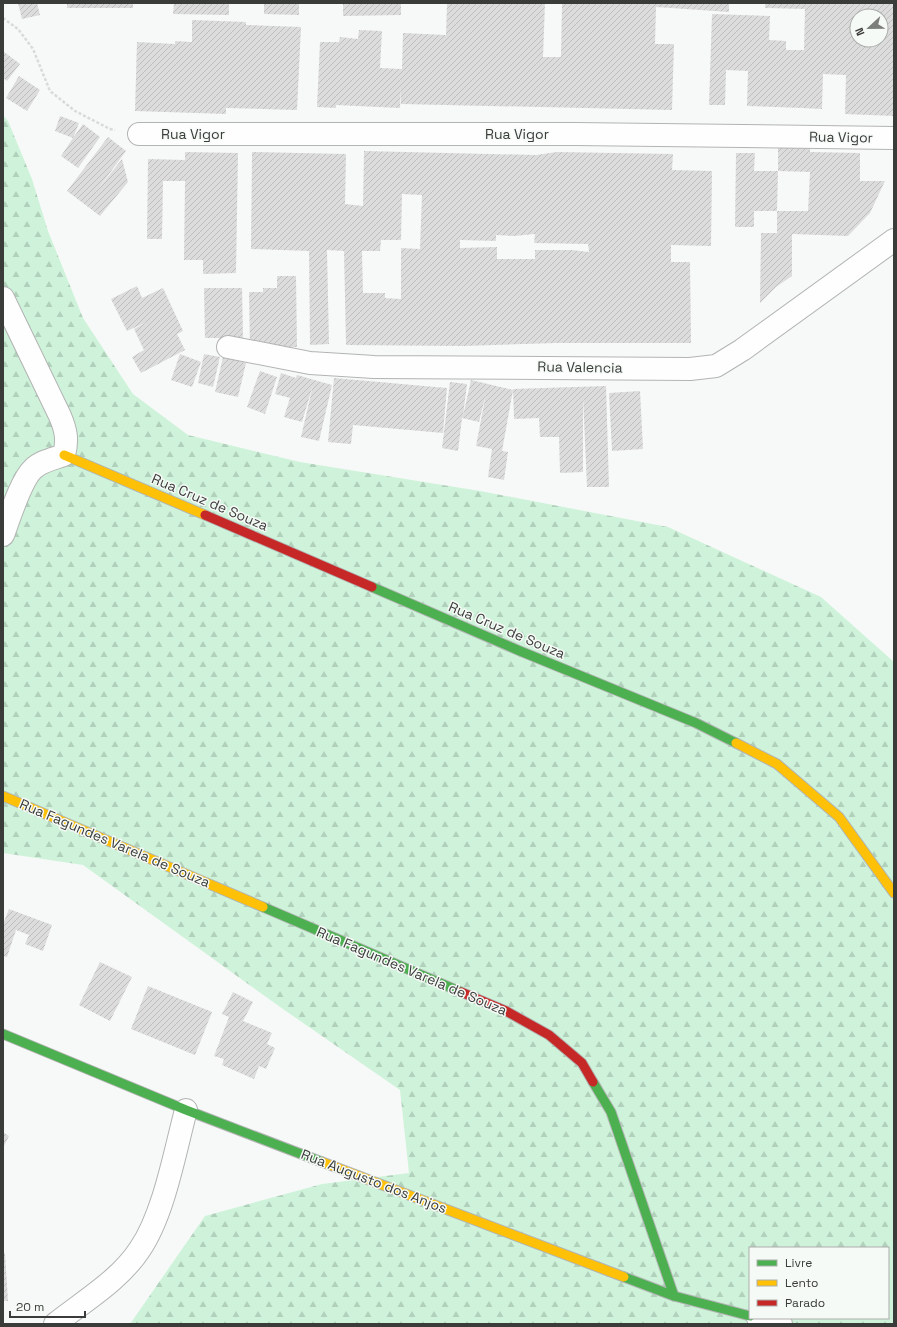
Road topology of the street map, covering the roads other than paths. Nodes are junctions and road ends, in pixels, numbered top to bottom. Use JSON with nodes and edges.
{"nodes":[{"id":1,"x":139,"y":134,"type":"road end"},
{"id":2,"x":894,"y":138,"type":"edge"},
{"id":3,"x":894,"y":240,"type":"edge"},
{"id":4,"x":3,"y":298,"type":"edge"},
{"id":5,"x":228,"y":347,"type":"dead end"},
{"id":6,"x":64,"y":455,"type":"junction"},
{"id":7,"x":3,"y":535,"type":"edge"},
{"id":8,"x":3,"y":796,"type":"edge"},
{"id":9,"x":894,"y":893,"type":"edge"},
{"id":10,"x":3,"y":1034,"type":"edge"},
{"id":11,"x":186,"y":1110,"type":"junction"},
{"id":12,"x":674,"y":1296,"type":"junction"},
{"id":13,"x":749,"y":1316,"type":"edge"},
{"id":14,"x":762,"y":1319,"type":"edge"},
{"id":15,"x":55,"y":1324,"type":"edge"},
{"id":16,"x":781,"y":1324,"type":"edge"}],
"edges":[{"from":1,"to":2,"type":"street","name":"Rua Vigor"},
{"from":3,"to":5,"type":"street","name":"Rua Valencia"},
{"from":4,"to":6,"type":"street"},
{"from":6,"to":7,"type":"street"},
{"from":6,"to":9,"type":"street","name":"Rua Cruz de Souza"},
{"from":8,"to":12,"type":"street","name":"Rua Fagundes Varela de Souza"},
{"from":10,"to":11,"type":"street","name":"Rua Augusto dos Anjos"},
{"from":11,"to":12,"type":"street","name":"Rua Augusto dos Anjos"},
{"from":11,"to":15,"type":"street"},
{"from":12,"to":13,"type":"street","name":"Rua Augusto dos Anjos"},
{"from":14,"to":16,"type":"street"}]}
